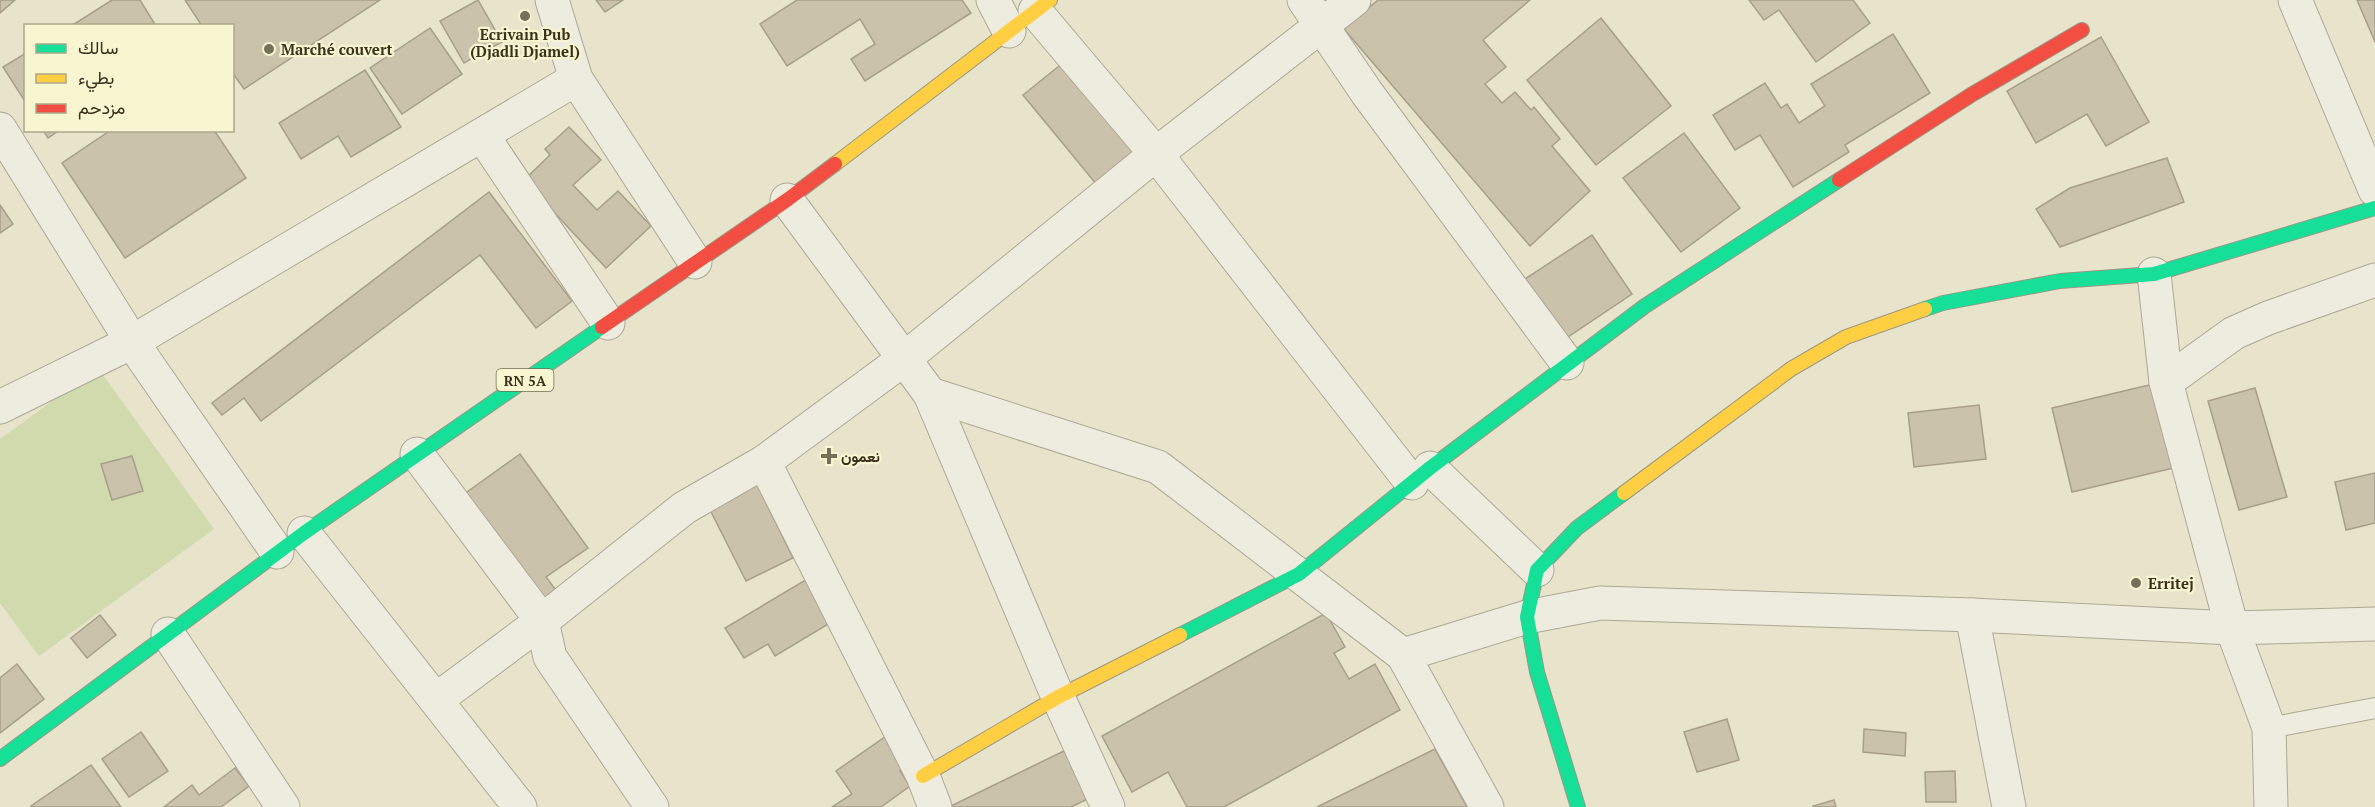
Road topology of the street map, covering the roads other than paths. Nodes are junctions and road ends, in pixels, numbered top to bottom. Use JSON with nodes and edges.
{"nodes":[{"id":1,"x":552,"y":0,"type":"edge"},
{"id":2,"x":993,"y":0,"type":"edge"},
{"id":3,"x":1354,"y":0,"type":"edge"},
{"id":4,"x":2295,"y":0,"type":"edge"},
{"id":5,"x":1042,"y":5,"type":"edge"},
{"id":6,"x":1313,"y":13,"type":"edge"},
{"id":7,"x":2082,"y":30,"type":"dead end"},
{"id":8,"x":1009,"y":31,"type":"junction"},
{"id":9,"x":576,"y":79,"type":"junction"},
{"id":10,"x":0,"y":129,"type":"edge"},
{"id":11,"x":482,"y":135,"type":"junction"},
{"id":12,"x":1156,"y":154,"type":"junction"},
{"id":13,"x":2375,"y":190,"type":"edge"},
{"id":14,"x":787,"y":200,"type":"junction"},
{"id":15,"x":2375,"y":208,"type":"edge"},
{"id":16,"x":695,"y":262,"type":"junction"},
{"id":17,"x":2154,"y":274,"type":"junction"},
{"id":18,"x":2375,"y":280,"type":"edge"},
{"id":19,"x":608,"y":323,"type":"junction"},
{"id":20,"x":132,"y":342,"type":"junction"},
{"id":21,"x":904,"y":359,"type":"junction"},
{"id":22,"x":1567,"y":363,"type":"junction"},
{"id":23,"x":2166,"y":382,"type":"junction"},
{"id":24,"x":930,"y":394,"type":"junction"},
{"id":25,"x":0,"y":407,"type":"edge"},
{"id":26,"x":417,"y":454,"type":"junction"},
{"id":27,"x":764,"y":462,"type":"junction"},
{"id":28,"x":1421,"y":475,"type":"junction"},
{"id":29,"x":304,"y":533,"type":"junction"},
{"id":30,"x":277,"y":552,"type":"junction"},
{"id":31,"x":1537,"y":570,"type":"junction"},
{"id":32,"x":1299,"y":574,"type":"junction"},
{"id":33,"x":1972,"y":615,"type":"junction"},
{"id":34,"x":1527,"y":617,"type":"junction"},
{"id":35,"x":542,"y":621,"type":"junction"},
{"id":36,"x":2375,"y":624,"type":"edge"},
{"id":37,"x":2232,"y":628,"type":"junction"},
{"id":38,"x":168,"y":634,"type":"junction"},
{"id":39,"x":1403,"y":654,"type":"junction"},
{"id":40,"x":1058,"y":697,"type":"junction"},
{"id":41,"x":436,"y":700,"type":"junction"},
{"id":42,"x":2375,"y":708,"type":"edge"},
{"id":43,"x":2269,"y":728,"type":"junction"},
{"id":44,"x":0,"y":759,"type":"edge"},
{"id":45,"x":923,"y":776,"type":"junction"},
{"id":46,"x":2271,"y":792,"type":"edge"},
{"id":47,"x":283,"y":807,"type":"edge"},
{"id":48,"x":520,"y":807,"type":"edge"},
{"id":49,"x":652,"y":807,"type":"edge"},
{"id":50,"x":935,"y":807,"type":"edge"},
{"id":51,"x":1108,"y":807,"type":"edge"},
{"id":52,"x":1487,"y":807,"type":"edge"},
{"id":53,"x":1578,"y":807,"type":"edge"},
{"id":54,"x":2009,"y":807,"type":"edge"},
{"id":55,"x":2285,"y":807,"type":"edge"}],
"edges":[{"from":1,"to":9,"type":"street"},
{"from":2,"to":8,"type":"street"},
{"from":3,"to":6,"type":"street"},
{"from":4,"to":13,"type":"street"},
{"from":5,"to":8,"type":"street","number":"RN 5A"},
{"from":5,"to":12,"type":"street"},
{"from":6,"to":12,"type":"street"},
{"from":6,"to":22,"type":"street"},
{"from":7,"to":22,"type":"street"},
{"from":8,"to":14,"type":"street","number":"RN 5A"},
{"from":9,"to":11,"type":"street"},
{"from":9,"to":16,"type":"street"},
{"from":10,"to":20,"type":"street"},
{"from":11,"to":19,"type":"street"},
{"from":11,"to":20,"type":"street"},
{"from":12,"to":21,"type":"street"},
{"from":12,"to":28,"type":"street"},
{"from":14,"to":16,"type":"street","number":"RN 5A"},
{"from":14,"to":21,"type":"street"},
{"from":15,"to":17,"type":"street"},
{"from":16,"to":19,"type":"street","number":"RN 5A"},
{"from":17,"to":23,"type":"street"},
{"from":17,"to":31,"type":"street"},
{"from":18,"to":23,"type":"street"},
{"from":19,"to":26,"type":"street","number":"RN 5A"},
{"from":20,"to":25,"type":"street"},
{"from":20,"to":30,"type":"street"},
{"from":21,"to":24,"type":"street"},
{"from":21,"to":27,"type":"street"},
{"from":22,"to":28,"type":"street"},
{"from":23,"to":37,"type":"street"},
{"from":24,"to":32,"type":"street"},
{"from":24,"to":40,"type":"street"},
{"from":26,"to":29,"type":"street","number":"RN 5A"},
{"from":26,"to":35,"type":"street"},
{"from":27,"to":35,"type":"street"},
{"from":27,"to":45,"type":"street"},
{"from":28,"to":31,"type":"street"},
{"from":28,"to":32,"type":"street"},
{"from":29,"to":30,"type":"street","number":"RN 5A"},
{"from":29,"to":41,"type":"street"},
{"from":30,"to":38,"type":"street","number":"RN 5A"},
{"from":31,"to":34,"type":"street"},
{"from":32,"to":39,"type":"street"},
{"from":32,"to":40,"type":"street"},
{"from":33,"to":34,"type":"street"},
{"from":33,"to":37,"type":"street"},
{"from":33,"to":54,"type":"street"},
{"from":34,"to":39,"type":"street"},
{"from":34,"to":53,"type":"street"},
{"from":35,"to":41,"type":"street"},
{"from":35,"to":49,"type":"street"},
{"from":36,"to":37,"type":"street"},
{"from":37,"to":43,"type":"street"},
{"from":38,"to":44,"type":"street","number":"RN 5A"},
{"from":38,"to":47,"type":"street"},
{"from":39,"to":52,"type":"street"},
{"from":40,"to":45,"type":"street"},
{"from":40,"to":51,"type":"street"},
{"from":41,"to":48,"type":"street"},
{"from":42,"to":43,"type":"lane"},
{"from":43,"to":46,"type":"street"},
{"from":45,"to":50,"type":"street"},
{"from":46,"to":55,"type":"street"}]}
